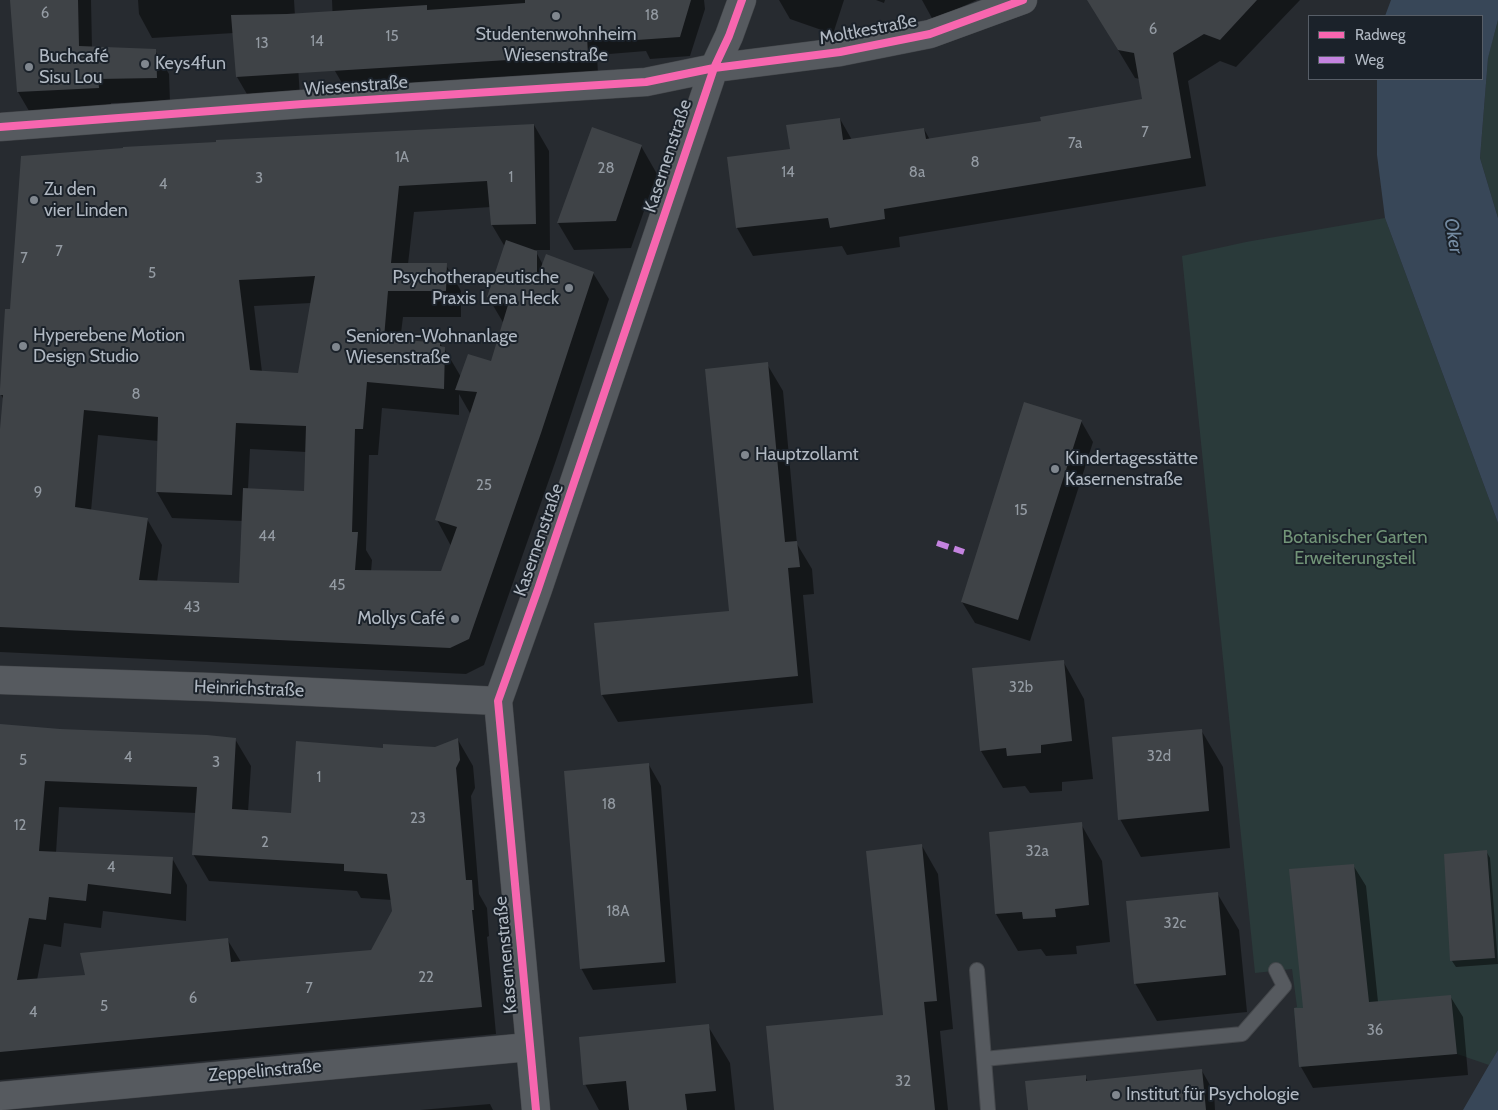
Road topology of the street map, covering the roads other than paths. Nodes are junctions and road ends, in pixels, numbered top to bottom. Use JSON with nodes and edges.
{"nodes":[{"id":1,"x":742,"y":0,"type":"edge"},
{"id":2,"x":1024,"y":0,"type":"edge"},
{"id":3,"x":714,"y":68,"type":"junction"},
{"id":4,"x":0,"y":127,"type":"edge"},
{"id":5,"x":0,"y":680,"type":"edge"},
{"id":6,"x":498,"y":701,"type":"junction"},
{"id":7,"x":977,"y":970,"type":"dead end"},
{"id":8,"x":1276,"y":970,"type":"dead end"},
{"id":9,"x":529,"y":1047,"type":"junction"},
{"id":10,"x":984,"y":1059,"type":"junction"},
{"id":11,"x":0,"y":1096,"type":"edge"},
{"id":12,"x":536,"y":1110,"type":"edge"},
{"id":13,"x":988,"y":1110,"type":"edge"}],
"edges":[{"from":1,"to":3,"type":"street","name":"Kasernenstraße"},
{"from":2,"to":3,"type":"street","name":"Moltkestraße"},
{"from":3,"to":4,"type":"street","name":"Wiesenstraße"},
{"from":3,"to":6,"type":"street","name":"Kasernenstraße"},
{"from":5,"to":6,"type":"street","name":"Heinrichstraße"},
{"from":6,"to":9,"type":"street","name":"Kasernenstraße"},
{"from":7,"to":10,"type":"lane"},
{"from":8,"to":10,"type":"lane"},
{"from":9,"to":11,"type":"street","name":"Zeppelinstraße"},
{"from":9,"to":12,"type":"street","name":"Kasernenstraße"},
{"from":10,"to":13,"type":"lane"}]}
